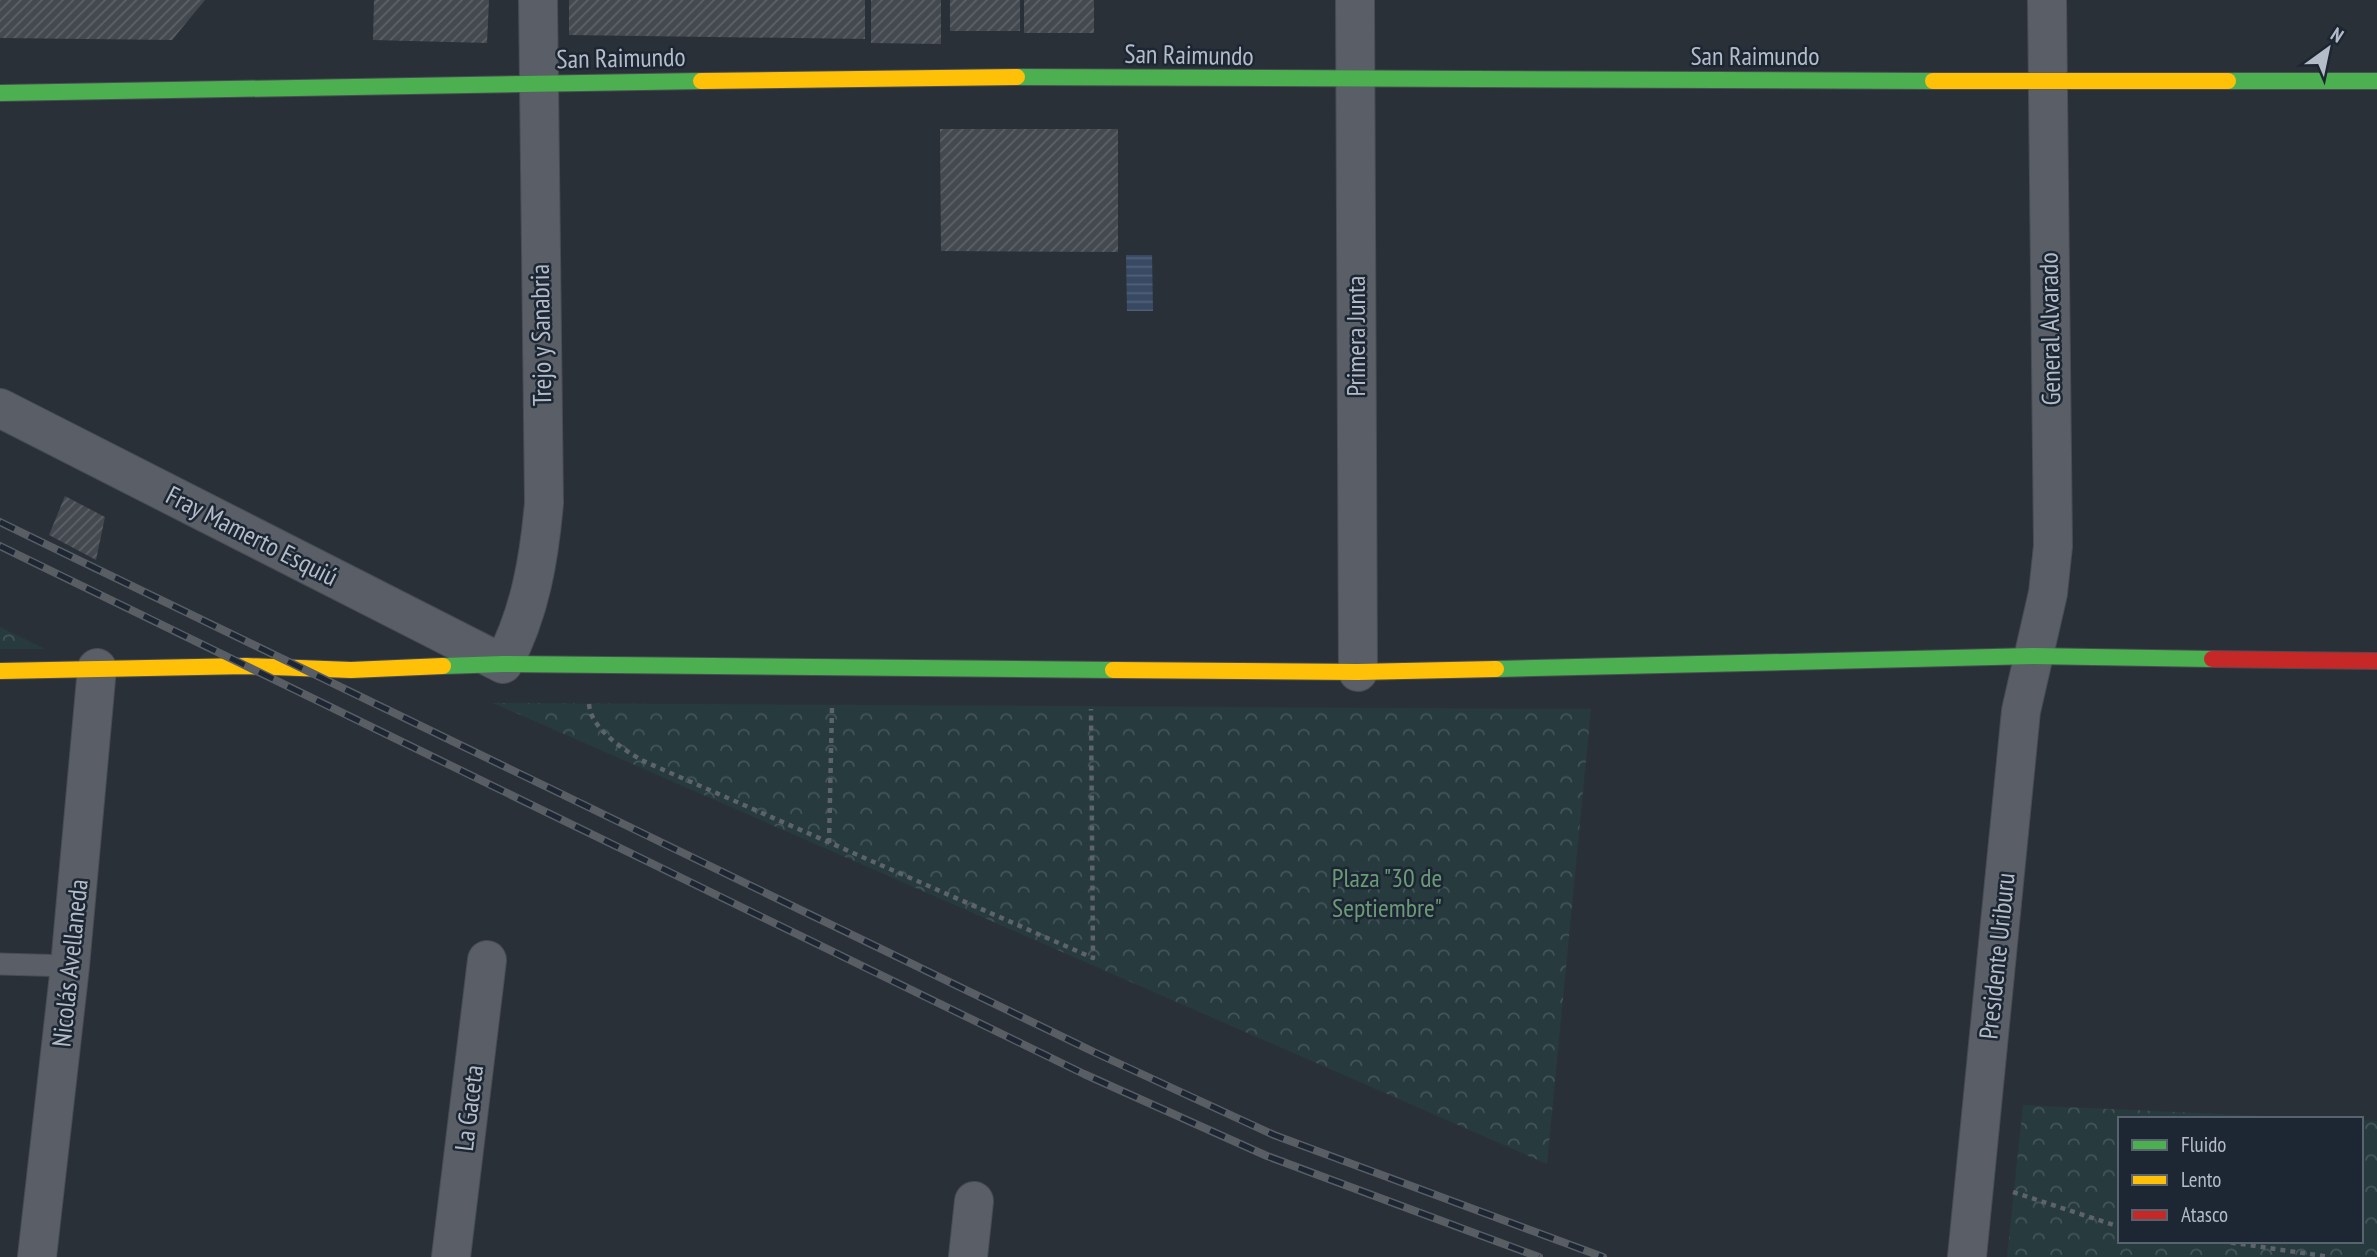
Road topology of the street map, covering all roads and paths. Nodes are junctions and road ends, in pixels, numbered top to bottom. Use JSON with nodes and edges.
{"nodes":[{"id":1,"x":538,"y":0,"type":"edge"},
{"id":2,"x":1355,"y":0,"type":"edge"},
{"id":3,"x":2047,"y":0,"type":"edge"},
{"id":4,"x":1354,"y":81,"type":"junction"},
{"id":5,"x":2046,"y":81,"type":"junction"},
{"id":6,"x":2377,"y":81,"type":"edge"},
{"id":7,"x":538,"y":84,"type":"junction"},
{"id":8,"x":0,"y":93,"type":"edge"},
{"id":9,"x":0,"y":408,"type":"edge"},
{"id":10,"x":2033,"y":656,"type":"junction"},
{"id":11,"x":2377,"y":661,"type":"edge"},
{"id":12,"x":503,"y":664,"type":"junction"},
{"id":13,"x":585,"y":665,"type":"junction"},
{"id":14,"x":832,"y":667,"type":"junction"},
{"id":15,"x":97,"y":668,"type":"junction"},
{"id":16,"x":1091,"y":670,"type":"junction"},
{"id":17,"x":0,"y":671,"type":"edge"},
{"id":18,"x":1358,"y":672,"type":"junction"},
{"id":19,"x":829,"y":843,"type":"junction"},
{"id":20,"x":487,"y":960,"type":"dead end"},
{"id":21,"x":0,"y":964,"type":"edge"},
{"id":22,"x":71,"y":966,"type":"junction"},
{"id":23,"x":1976,"y":1180,"type":"junction"},
{"id":24,"x":974,"y":1201,"type":"dead end"},
{"id":25,"x":2118,"y":1227,"type":"edge"},
{"id":26,"x":2235,"y":1243,"type":"edge"},
{"id":27,"x":37,"y":1257,"type":"edge"},
{"id":28,"x":451,"y":1257,"type":"edge"},
{"id":29,"x":968,"y":1257,"type":"edge"},
{"id":30,"x":1967,"y":1257,"type":"edge"},
{"id":31,"x":2330,"y":1257,"type":"edge"}],
"edges":[{"from":1,"to":7,"type":"street","name":"Trejo y Sanabria"},
{"from":2,"to":4,"type":"street","name":"Primera Junta"},
{"from":3,"to":5,"type":"street","name":"General Alvarado"},
{"from":4,"to":5,"type":"street","name":"San Raimundo"},
{"from":4,"to":7,"type":"street","name":"San Raimundo"},
{"from":4,"to":18,"type":"street","name":"Primera Junta"},
{"from":5,"to":6,"type":"street","name":"San Raimundo"},
{"from":5,"to":10,"type":"street","name":"General Alvarado"},
{"from":7,"to":8,"type":"street","name":"San Raimundo"},
{"from":7,"to":12,"type":"street","name":"Trejo y Sanabria"},
{"from":9,"to":12,"type":"street","name":"Fray Mamerto Esquiú"},
{"from":10,"to":11,"type":"street"},
{"from":10,"to":18,"type":"street"},
{"from":10,"to":23,"type":"street","name":"Presidente Uriburu"},
{"from":12,"to":13,"type":"street"},
{"from":12,"to":15,"type":"street"},
{"from":13,"to":14,"type":"street"},
{"from":13,"to":19,"type":"path"},
{"from":14,"to":16,"type":"street"},
{"from":14,"to":19,"type":"path"},
{"from":15,"to":17,"type":"street"},
{"from":15,"to":22,"type":"street","name":"Nicolás Avellaneda"},
{"from":16,"to":18,"type":"street"},
{"from":16,"to":19,"type":"path"},
{"from":20,"to":28,"type":"street","name":"La Gaceta"},
{"from":21,"to":22,"type":"lane"},
{"from":22,"to":27,"type":"street","name":"Nicolás Avellaneda"},
{"from":23,"to":25,"type":"path"},
{"from":23,"to":30,"type":"street","name":"Presidente Uriburu"},
{"from":24,"to":29,"type":"street"},
{"from":26,"to":31,"type":"path"}]}
